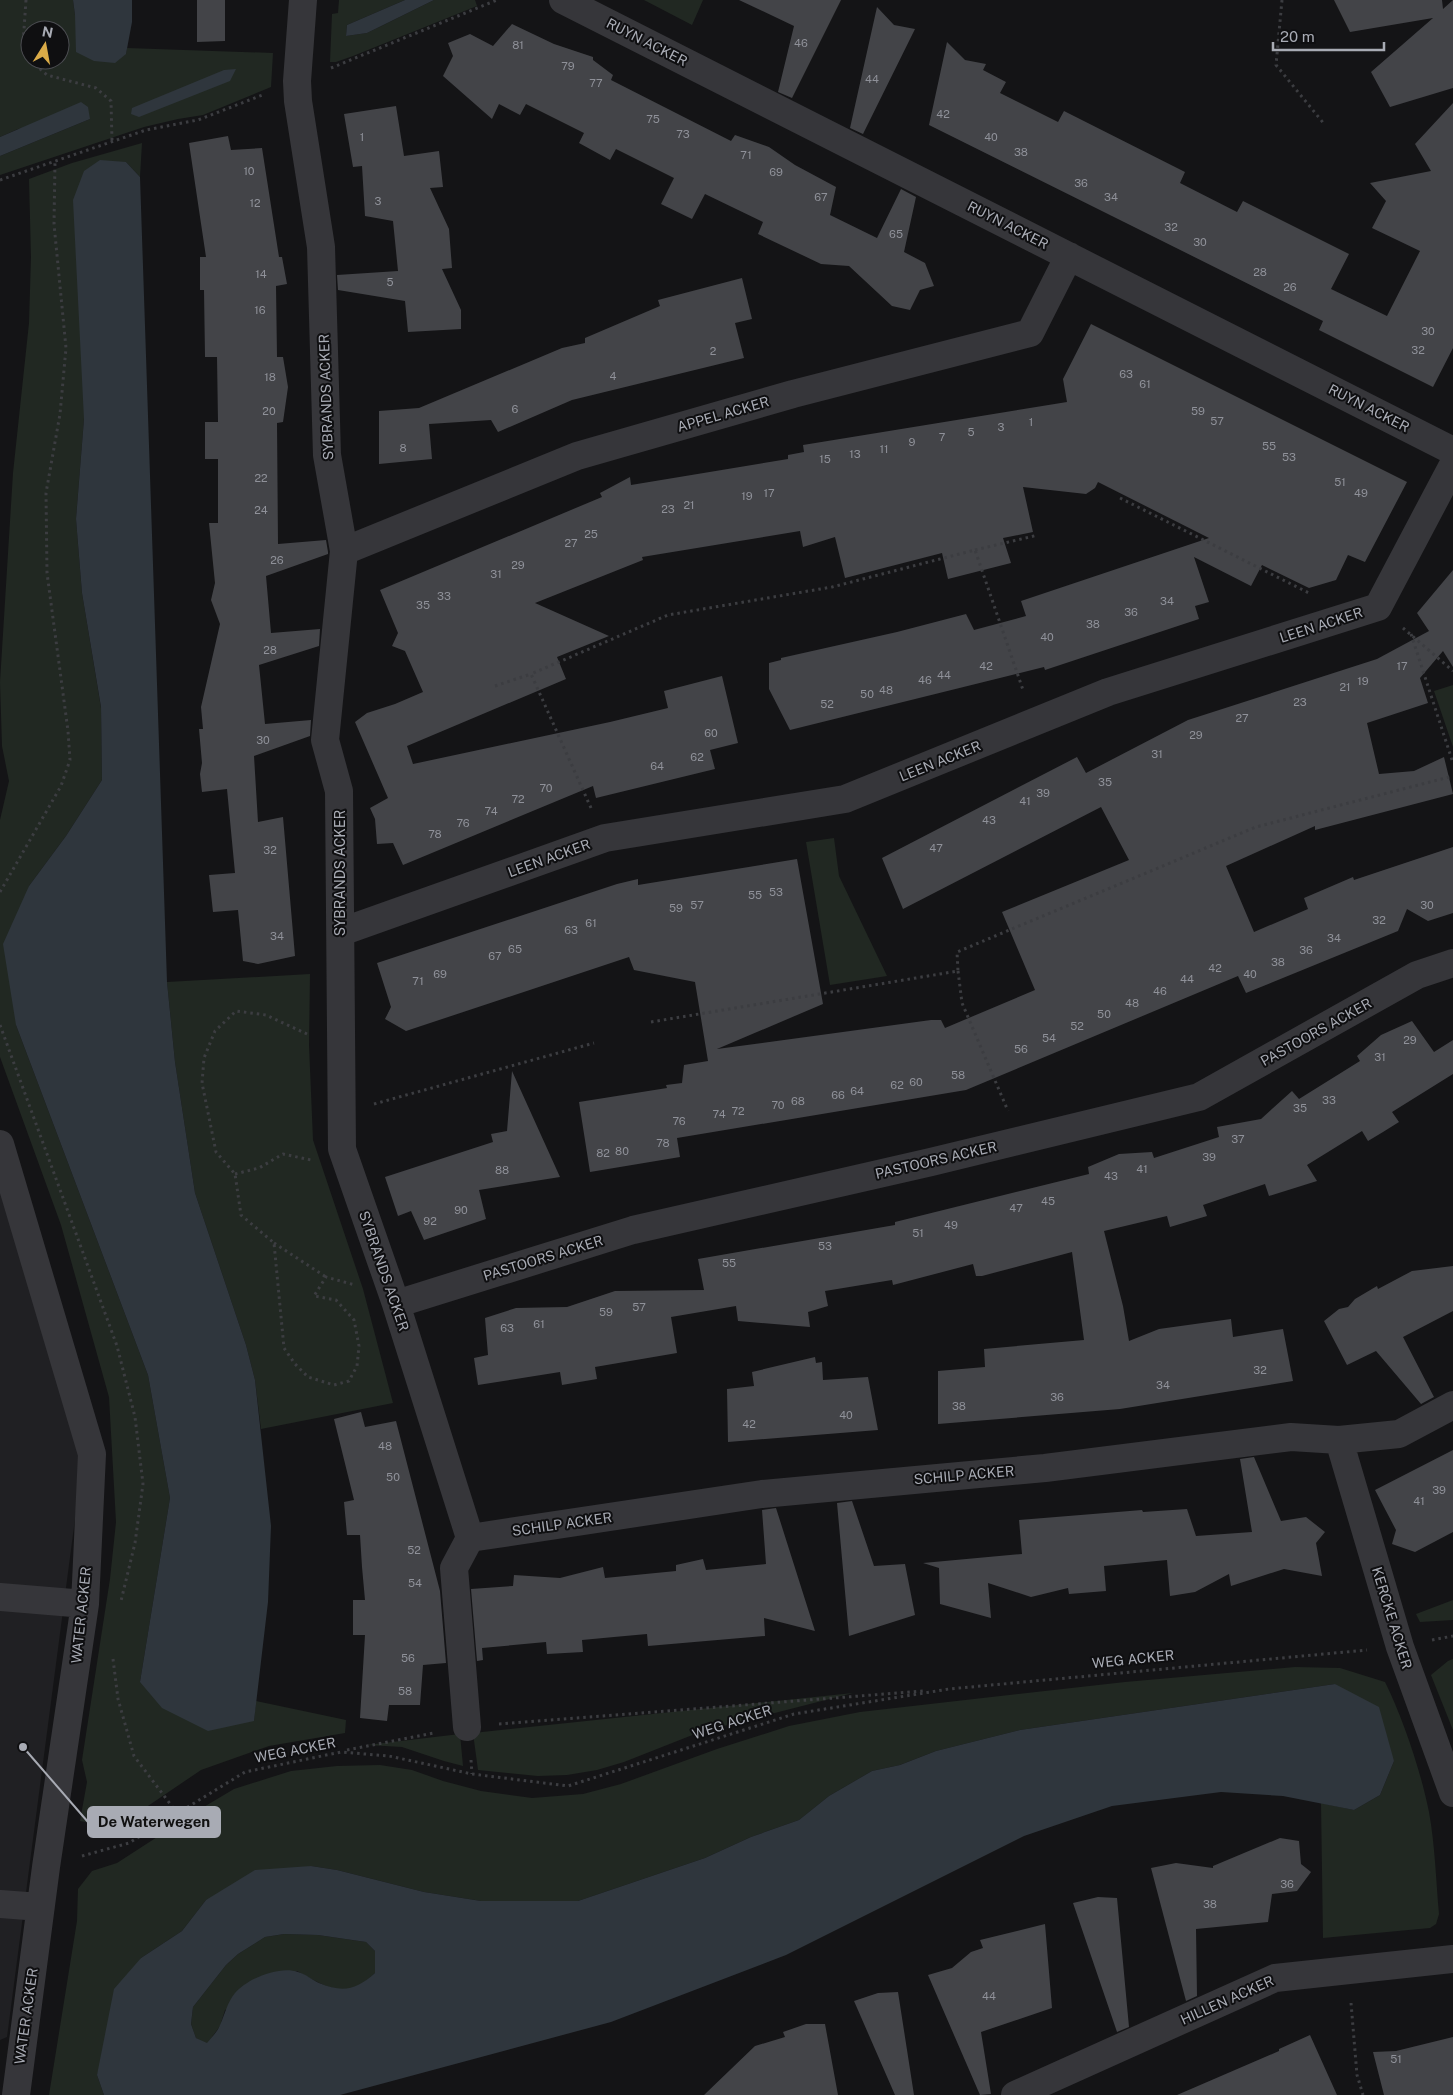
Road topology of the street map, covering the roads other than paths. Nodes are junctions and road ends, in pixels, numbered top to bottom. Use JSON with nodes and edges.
{"nodes":[{"id":1,"x":303,"y":0,"type":"edge"},
{"id":2,"x":563,"y":0,"type":"edge"},
{"id":3,"x":1069,"y":256,"type":"junction"},
{"id":4,"x":1453,"y":451,"type":"edge"},
{"id":5,"x":1453,"y":465,"type":"edge"},
{"id":6,"x":344,"y":551,"type":"junction"},
{"id":7,"x":340,"y":932,"type":"junction"},
{"id":8,"x":1453,"y":963,"type":"edge"},
{"id":9,"x":0,"y":1144,"type":"edge"},
{"id":10,"x":396,"y":1304,"type":"junction"},
{"id":11,"x":1453,"y":1405,"type":"edge"},
{"id":12,"x":1339,"y":1440,"type":"junction"},
{"id":13,"x":470,"y":1538,"type":"junction"},
{"id":14,"x":0,"y":1597,"type":"edge"},
{"id":15,"x":85,"y":1604,"type":"junction"},
{"id":16,"x":468,"y":1727,"type":"road end"},
{"id":17,"x":1453,"y":1793,"type":"edge"},
{"id":18,"x":0,"y":1904,"type":"edge"},
{"id":19,"x":40,"y":1907,"type":"junction"},
{"id":20,"x":1453,"y":1959,"type":"edge"},
{"id":21,"x":16,"y":2095,"type":"edge"},
{"id":22,"x":1015,"y":2095,"type":"edge"}],
"edges":[{"from":1,"to":6,"type":"street","name":"SYBRANDS ACKER"},
{"from":2,"to":3,"type":"street","name":"RUYN ACKER"},
{"from":3,"to":4,"type":"street","name":"RUYN ACKER"},
{"from":3,"to":6,"type":"street","name":"APPEL ACKER"},
{"from":5,"to":7,"type":"street","name":"LEEN ACKER"},
{"from":6,"to":7,"type":"street","name":"SYBRANDS ACKER"},
{"from":7,"to":10,"type":"street","name":"SYBRANDS ACKER"},
{"from":8,"to":10,"type":"street","name":"PASTOORS ACKER"},
{"from":9,"to":15,"type":"street","name":"WATER ACKER"},
{"from":10,"to":13,"type":"street","name":"SYBRANDS ACKER"},
{"from":11,"to":12,"type":"street","name":"SCHILP ACKER"},
{"from":12,"to":13,"type":"street","name":"SCHILP ACKER"},
{"from":12,"to":17,"type":"street","name":"KERCKE ACKER"},
{"from":13,"to":16,"type":"street"},
{"from":14,"to":15,"type":"street"},
{"from":15,"to":19,"type":"street","name":"WATER ACKER"},
{"from":18,"to":19,"type":"street"},
{"from":19,"to":21,"type":"street","name":"WATER ACKER"},
{"from":20,"to":22,"type":"street","name":"HILLEN ACKER"}]}
